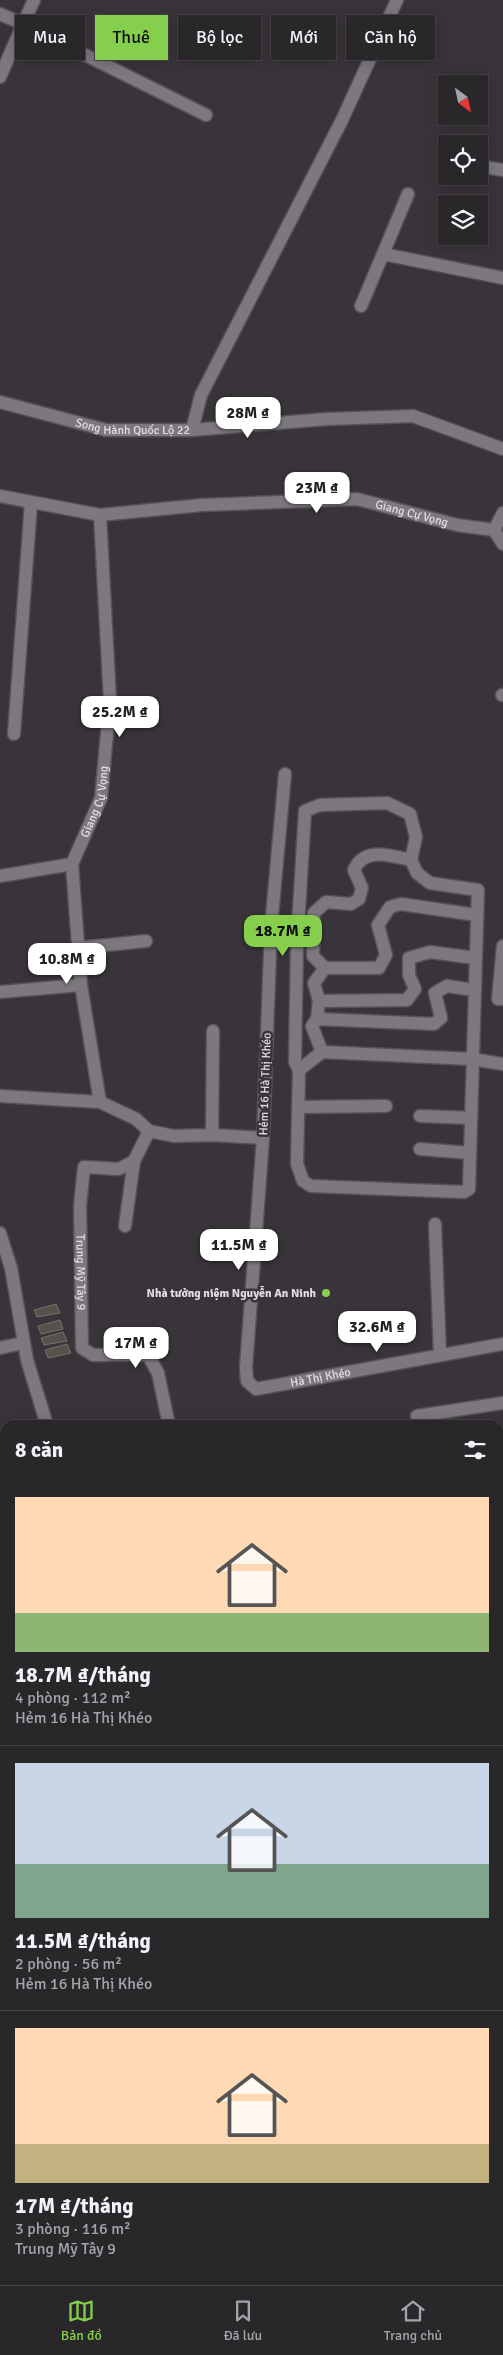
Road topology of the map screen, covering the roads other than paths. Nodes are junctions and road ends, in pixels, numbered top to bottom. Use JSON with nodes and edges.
{"nodes":[{"id":1,"x":34,"y":0,"type":"edge"},
{"id":2,"x":396,"y":0,"type":"edge"},
{"id":3,"x":0,"y":14,"type":"edge"},
{"id":4,"x":27,"y":15,"type":"edge"},
{"id":5,"x":15,"y":21,"type":"edge"},
{"id":6,"x":15,"y":42,"type":"edge"},
{"id":7,"x":85,"y":55,"type":"edge"},
{"id":8,"x":0,"y":76,"type":"edge"},
{"id":9,"x":206,"y":115,"type":"dead end"},
{"id":10,"x":488,"y":168,"type":"edge"},
{"id":11,"x":503,"y":170,"type":"edge"},
{"id":12,"x":408,"y":194,"type":"dead end"},
{"id":13,"x":383,"y":254,"type":"junction"},
{"id":14,"x":503,"y":278,"type":"edge"},
{"id":15,"x":361,"y":306,"type":"dead end"},
{"id":16,"x":0,"y":402,"type":"edge"},
{"id":17,"x":192,"y":430,"type":"junction"},
{"id":18,"x":503,"y":448,"type":"edge"},
{"id":19,"x":0,"y":496,"type":"edge"},
{"id":20,"x":31,"y":503,"type":"junction"},
{"id":21,"x":503,"y":513,"type":"edge"},
{"id":22,"x":100,"y":515,"type":"junction"},
{"id":23,"x":494,"y":530,"type":"junction"},
{"id":24,"x":503,"y":544,"type":"edge"},
{"id":25,"x":14,"y":734,"type":"dead end"},
{"id":26,"x":285,"y":774,"type":"dead end"},
{"id":27,"x":412,"y":860,"type":"junction"},
{"id":28,"x":72,"y":864,"type":"junction"},
{"id":29,"x":0,"y":876,"type":"edge"},
{"id":30,"x":476,"y":915,"type":"junction"},
{"id":31,"x":146,"y":941,"type":"dead end"},
{"id":32,"x":503,"y":946,"type":"edge"},
{"id":33,"x":78,"y":948,"type":"junction"},
{"id":34,"x":475,"y":958,"type":"junction"},
{"id":35,"x":325,"y":968,"type":"junction"},
{"id":36,"x":81,"y":985,"type":"junction"},
{"id":37,"x":474,"y":990,"type":"junction"},
{"id":38,"x":0,"y":992,"type":"edge"},
{"id":39,"x":503,"y":999,"type":"edge"},
{"id":40,"x":319,"y":1001,"type":"junction"},
{"id":41,"x":317,"y":1019,"type":"junction"},
{"id":42,"x":213,"y":1031,"type":"dead end"},
{"id":43,"x":322,"y":1052,"type":"junction"},
{"id":44,"x":472,"y":1059,"type":"junction"},
{"id":45,"x":503,"y":1064,"type":"edge"},
{"id":46,"x":299,"y":1070,"type":"junction"},
{"id":47,"x":0,"y":1096,"type":"edge"},
{"id":48,"x":100,"y":1102,"type":"junction"},
{"id":49,"x":386,"y":1106,"type":"dead end"},
{"id":50,"x":299,"y":1107,"type":"junction"},
{"id":51,"x":420,"y":1116,"type":"dead end"},
{"id":52,"x":471,"y":1118,"type":"junction"},
{"id":53,"x":149,"y":1131,"type":"junction"},
{"id":54,"x":212,"y":1135,"type":"junction"},
{"id":55,"x":263,"y":1138,"type":"junction"},
{"id":56,"x":420,"y":1148,"type":"dead end"},
{"id":57,"x":470,"y":1153,"type":"junction"},
{"id":58,"x":134,"y":1161,"type":"junction"},
{"id":59,"x":435,"y":1224,"type":"dead end"},
{"id":60,"x":125,"y":1226,"type":"dead end"},
{"id":61,"x":0,"y":1233,"type":"edge"},
{"id":62,"x":6,"y":1268,"type":"edge"},
{"id":63,"x":23,"y":1343,"type":"junction"},
{"id":64,"x":503,"y":1344,"type":"edge"},
{"id":65,"x":0,"y":1348,"type":"edge"},
{"id":66,"x":440,"y":1355,"type":"junction"},
{"id":67,"x":256,"y":1389,"type":"joint"},
{"id":68,"x":503,"y":1403,"type":"edge"},
{"id":69,"x":46,"y":1420,"type":"edge"},
{"id":70,"x":168,"y":1420,"type":"edge"},
{"id":71,"x":418,"y":1420,"type":"edge"}],
"edges":[{"from":1,"to":4,"type":"street"},
{"from":2,"to":17,"type":"street"},
{"from":3,"to":5,"type":"street"},
{"from":6,"to":8,"type":"street"},
{"from":7,"to":9,"type":"street"},
{"from":10,"to":11,"type":"street"},
{"from":12,"to":13,"type":"street"},
{"from":13,"to":14,"type":"street"},
{"from":13,"to":15,"type":"street"},
{"from":16,"to":17,"type":"street","name":"Song Hành Quốc Lộ 22"},
{"from":17,"to":18,"type":"street","name":"Song Hành Quốc Lộ 22"},
{"from":19,"to":20,"type":"street","name":"Giang Cự Vọng"},
{"from":20,"to":22,"type":"street","name":"Giang Cự Vọng"},
{"from":20,"to":25,"type":"street"},
{"from":21,"to":23,"type":"street"},
{"from":22,"to":23,"type":"street","name":"Giang Cự Vọng"},
{"from":22,"to":28,"type":"street","name":"Giang Cự Vọng"},
{"from":23,"to":24,"type":"street"},
{"from":26,"to":55,"type":"street","name":"Hẻm 16 Hà Thị Khéo"},
{"from":27,"to":30,"type":"street"},
{"from":27,"to":35,"type":"street"},
{"from":27,"to":46,"type":"street"},
{"from":28,"to":29,"type":"street"},
{"from":28,"to":33,"type":"street"},
{"from":30,"to":34,"type":"street"},
{"from":30,"to":35,"type":"street"},
{"from":31,"to":33,"type":"street"},
{"from":32,"to":39,"type":"street"},
{"from":33,"to":36,"type":"street"},
{"from":34,"to":37,"type":"street"},
{"from":34,"to":40,"type":"street"},
{"from":35,"to":40,"type":"street"},
{"from":36,"to":38,"type":"street"},
{"from":36,"to":48,"type":"street"},
{"from":37,"to":41,"type":"street"},
{"from":37,"to":44,"type":"street"},
{"from":40,"to":41,"type":"street"},
{"from":41,"to":43,"type":"street"},
{"from":42,"to":54,"type":"street"},
{"from":43,"to":44,"type":"street"},
{"from":43,"to":46,"type":"street"},
{"from":44,"to":45,"type":"street"},
{"from":44,"to":52,"type":"street"},
{"from":46,"to":50,"type":"street"},
{"from":47,"to":48,"type":"street"},
{"from":48,"to":53,"type":"street"},
{"from":49,"to":50,"type":"street"},
{"from":50,"to":57,"type":"street"},
{"from":51,"to":52,"type":"street"},
{"from":52,"to":57,"type":"street"},
{"from":53,"to":54,"type":"street"},
{"from":53,"to":58,"type":"street"},
{"from":54,"to":55,"type":"street"},
{"from":55,"to":67,"type":"street","name":"Hẻm 16 Hà Thị Khéo"},
{"from":56,"to":57,"type":"street"},
{"from":58,"to":60,"type":"street"},
{"from":58,"to":70,"type":"street","name":"Trung Mỹ Tây 9"},
{"from":59,"to":66,"type":"street"},
{"from":61,"to":62,"type":"street"},
{"from":62,"to":63,"type":"street"},
{"from":63,"to":65,"type":"street"},
{"from":63,"to":69,"type":"street"},
{"from":64,"to":66,"type":"street","name":"Hà Thị Khéo"},
{"from":66,"to":67,"type":"street","name":"Hà Thị Khéo"},
{"from":68,"to":71,"type":"street"}]}
